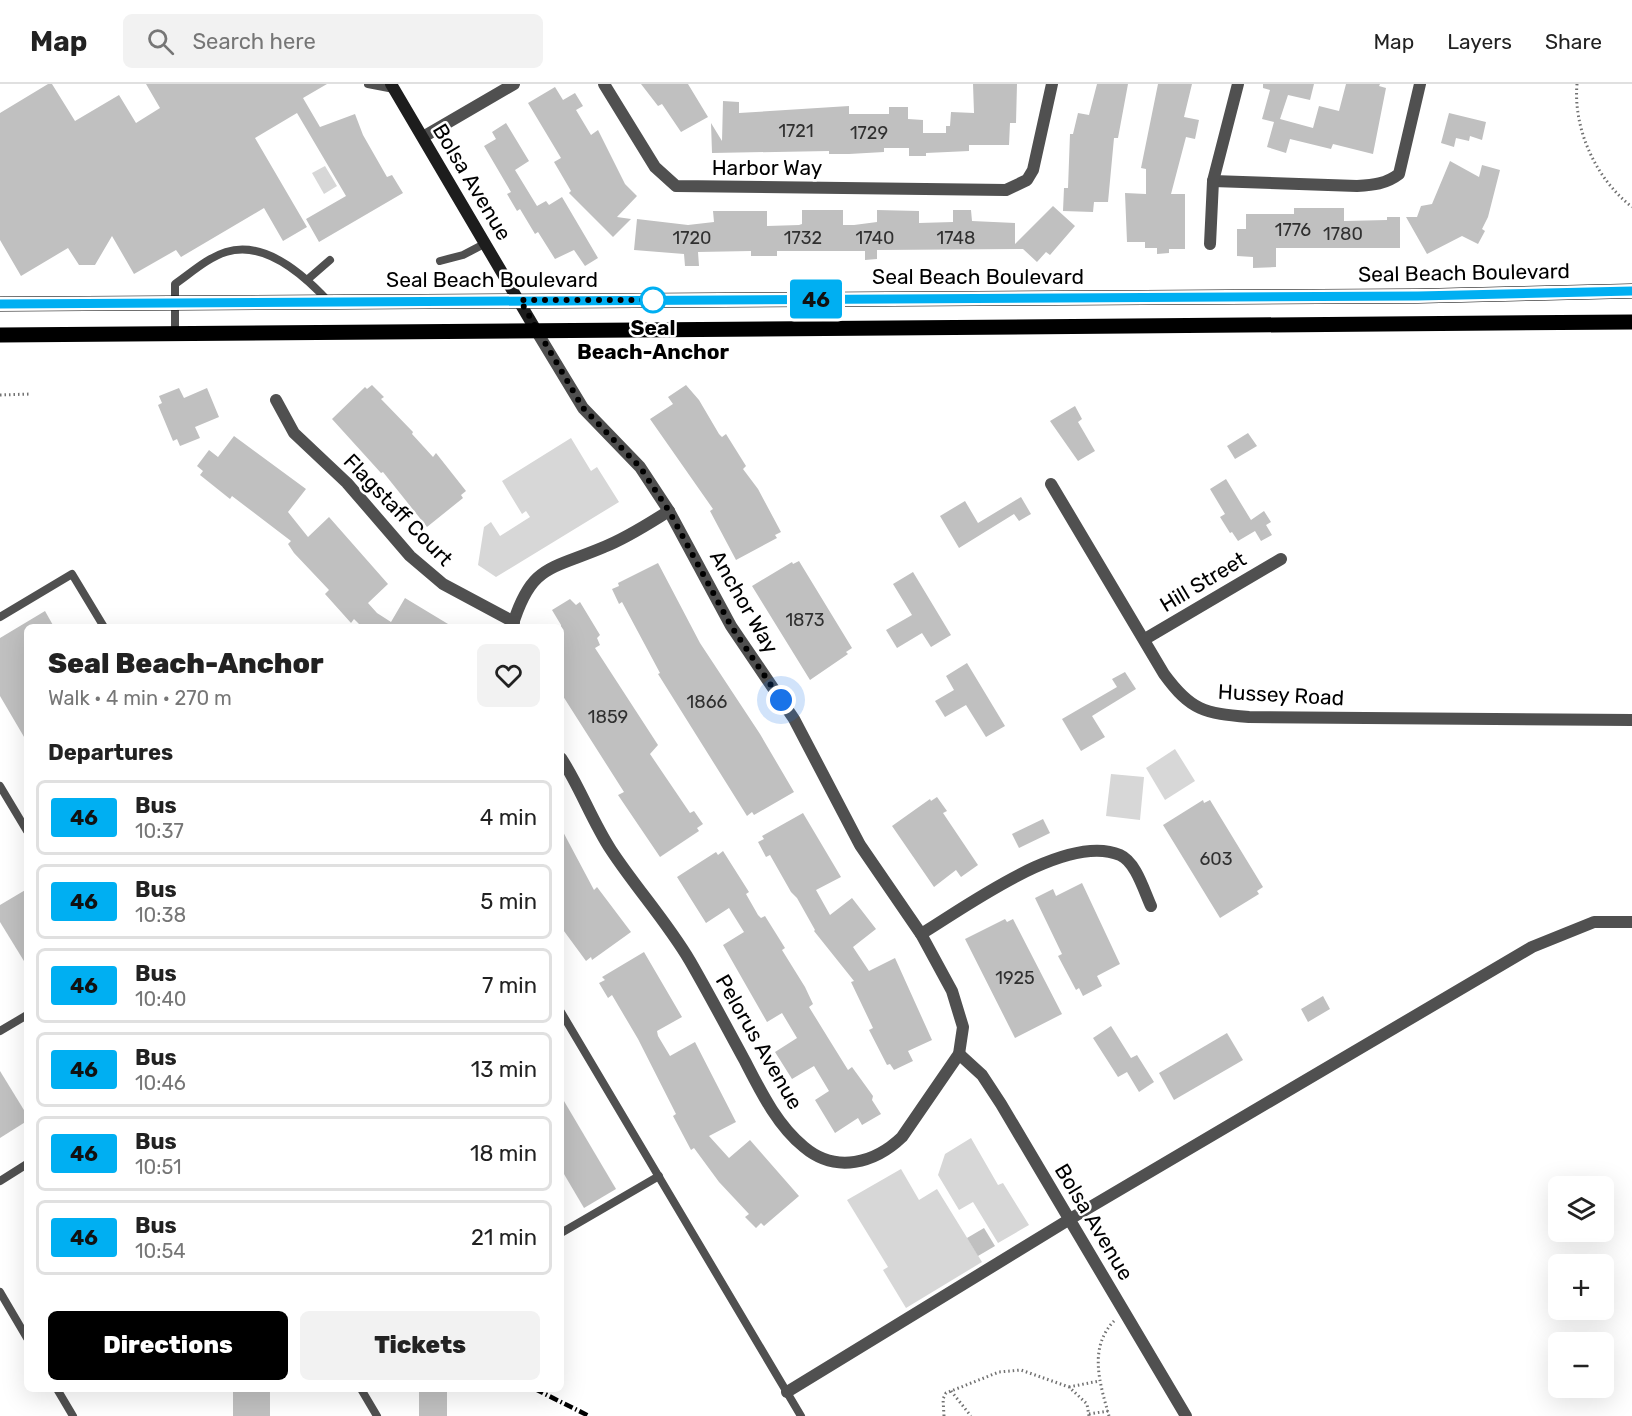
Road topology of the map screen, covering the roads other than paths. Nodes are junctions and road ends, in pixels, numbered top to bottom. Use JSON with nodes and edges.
{"nodes":[{"id":1,"x":368,"y":84,"type":"edge"},
{"id":2,"x":514,"y":84,"type":"edge"},
{"id":3,"x":604,"y":84,"type":"edge"},
{"id":4,"x":1052,"y":84,"type":"edge"},
{"id":5,"x":1238,"y":84,"type":"edge"},
{"id":6,"x":1420,"y":84,"type":"edge"},
{"id":7,"x":393,"y":87,"type":"edge"},
{"id":8,"x":423,"y":137,"type":"junction"},
{"id":9,"x":1213,"y":182,"type":"junction"},
{"id":10,"x":486,"y":243,"type":"junction"},
{"id":11,"x":1210,"y":244,"type":"dead end"},
{"id":12,"x":330,"y":260,"type":"dead end"},
{"id":13,"x":440,"y":261,"type":"dead end"},
{"id":14,"x":307,"y":280,"type":"junction"},
{"id":15,"x":1632,"y":291,"type":"edge"},
{"id":16,"x":520,"y":300,"type":"junction"},
{"id":17,"x":329,"y":302,"type":"junction"},
{"id":18,"x":174,"y":303,"type":"junction"},
{"id":19,"x":0,"y":304,"type":"edge"},
{"id":20,"x":1632,"y":322,"type":"edge"},
{"id":21,"x":537,"y":332,"type":"junction"},
{"id":22,"x":175,"y":333,"type":"junction"},
{"id":23,"x":0,"y":335,"type":"edge"},
{"id":24,"x":276,"y":400,"type":"dead end"},
{"id":25,"x":1051,"y":484,"type":"dead end"},
{"id":26,"x":669,"y":511,"type":"junction"},
{"id":27,"x":1281,"y":559,"type":"dead end"},
{"id":28,"x":0,"y":617,"type":"edge"},
{"id":29,"x":102,"y":624,"type":"edge"},
{"id":30,"x":513,"y":624,"type":"edge"},
{"id":31,"x":1145,"y":639,"type":"junction"},
{"id":32,"x":1632,"y":720,"type":"edge"},
{"id":33,"x":564,"y":764,"type":"edge"},
{"id":34,"x":0,"y":786,"type":"edge"},
{"id":35,"x":24,"y":826,"type":"edge"},
{"id":36,"x":1151,"y":906,"type":"dead end"},
{"id":37,"x":1632,"y":922,"type":"edge"},
{"id":38,"x":921,"y":934,"type":"junction"},
{"id":39,"x":24,"y":1017,"type":"edge"},
{"id":40,"x":564,"y":1017,"type":"edge"},
{"id":41,"x":0,"y":1031,"type":"edge"},
{"id":42,"x":960,"y":1054,"type":"junction"},
{"id":43,"x":24,"y":1166,"type":"edge"},
{"id":44,"x":659,"y":1176,"type":"junction"},
{"id":45,"x":0,"y":1181,"type":"edge"},
{"id":46,"x":1070,"y":1219,"type":"junction"},
{"id":47,"x":564,"y":1231,"type":"edge"},
{"id":48,"x":0,"y":1292,"type":"edge"},
{"id":49,"x":24,"y":1333,"type":"edge"},
{"id":50,"x":59,"y":1392,"type":"edge"},
{"id":51,"x":363,"y":1392,"type":"edge"},
{"id":52,"x":787,"y":1392,"type":"junction"},
{"id":53,"x":73,"y":1416,"type":"edge"},
{"id":54,"x":377,"y":1416,"type":"edge"},
{"id":55,"x":801,"y":1416,"type":"edge"},
{"id":56,"x":1186,"y":1416,"type":"edge"}],
"edges":[{"from":1,"to":7,"type":"lane"},
{"from":2,"to":8,"type":"street"},
{"from":3,"to":4,"type":"street","name":"Harbor Way"},
{"from":5,"to":9,"type":"street"},
{"from":6,"to":9,"type":"street"},
{"from":7,"to":8,"type":"main road","name":"Bolsa Avenue"},
{"from":8,"to":10,"type":"main road","name":"Bolsa Avenue"},
{"from":9,"to":11,"type":"street"},
{"from":10,"to":13,"type":"lane"},
{"from":10,"to":16,"type":"main road","name":"Bolsa Avenue"},
{"from":12,"to":14,"type":"lane"},
{"from":14,"to":17,"type":"lane"},
{"from":14,"to":18,"type":"lane"},
{"from":15,"to":16,"type":"main road","name":"Seal Beach Boulevard"},
{"from":16,"to":17,"type":"main road","name":"Seal Beach Boulevard"},
{"from":16,"to":21,"type":"main road","name":"Bolsa Avenue"},
{"from":17,"to":18,"type":"main road","name":"Seal Beach Boulevard"},
{"from":18,"to":19,"type":"main road","name":"Seal Beach Boulevard"},
{"from":18,"to":22,"type":"lane"},
{"from":20,"to":21,"type":"main road"},
{"from":21,"to":22,"type":"main road"},
{"from":21,"to":26,"type":"street","name":"Anchor Way"},
{"from":22,"to":23,"type":"main road"},
{"from":24,"to":30,"type":"street","name":"Flagstaff Court"},
{"from":25,"to":31,"type":"street","name":"Hussey Road"},
{"from":26,"to":30,"type":"street"},
{"from":26,"to":38,"type":"street","name":"Anchor Way"},
{"from":27,"to":31,"type":"street","name":"Hill Street"},
{"from":28,"to":29,"type":"lane"},
{"from":31,"to":32,"type":"street","name":"Hussey Road"},
{"from":33,"to":42,"type":"street","name":"Pelorus Avenue"},
{"from":34,"to":35,"type":"lane"},
{"from":36,"to":38,"type":"street"},
{"from":37,"to":46,"type":"street"},
{"from":38,"to":42,"type":"street"},
{"from":39,"to":41,"type":"lane"},
{"from":40,"to":44,"type":"lane"},
{"from":42,"to":46,"type":"street","name":"Bolsa Avenue"},
{"from":43,"to":45,"type":"lane"},
{"from":44,"to":47,"type":"lane"},
{"from":44,"to":52,"type":"lane"},
{"from":46,"to":52,"type":"street"},
{"from":46,"to":56,"type":"street","name":"Bolsa Avenue"},
{"from":48,"to":49,"type":"lane"},
{"from":50,"to":53,"type":"lane"},
{"from":51,"to":54,"type":"lane"},
{"from":52,"to":55,"type":"lane"}]}
